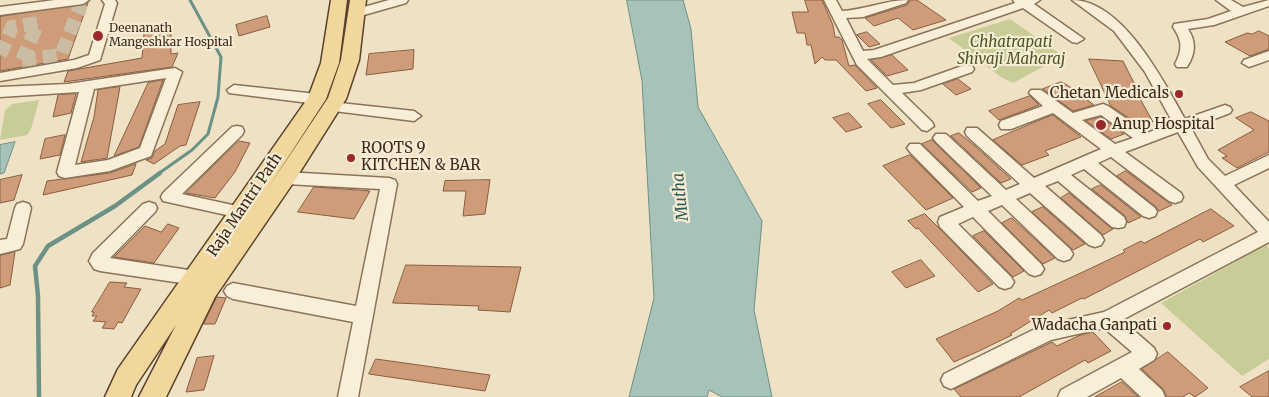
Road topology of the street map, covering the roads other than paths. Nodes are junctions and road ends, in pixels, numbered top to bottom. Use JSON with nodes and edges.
{"nodes":[{"id":1,"x":108,"y":0,"type":"edge"},
{"id":2,"x":339,"y":0,"type":"edge"},
{"id":3,"x":402,"y":0,"type":"edge"},
{"id":4,"x":830,"y":0,"type":"edge"},
{"id":5,"x":1078,"y":0,"type":"edge"},
{"id":6,"x":1222,"y":0,"type":"edge"},
{"id":7,"x":896,"y":1,"type":"edge"},
{"id":8,"x":1026,"y":1,"type":"edge"},
{"id":9,"x":82,"y":2,"type":"edge"},
{"id":10,"x":1269,"y":2,"type":"edge"},
{"id":11,"x":37,"y":6,"type":"joint"},
{"id":12,"x":357,"y":6,"type":"edge"},
{"id":13,"x":0,"y":11,"type":"edge"},
{"id":14,"x":1241,"y":11,"type":"junction"},
{"id":15,"x":837,"y":16,"type":"junction"},
{"id":16,"x":1077,"y":39,"type":"dead end"},
{"id":17,"x":1269,"y":55,"type":"edge"},
{"id":18,"x":858,"y":56,"type":"junction"},
{"id":19,"x":1249,"y":63,"type":"dead end"},
{"id":20,"x":1182,"y":64,"type":"dead end"},
{"id":21,"x":967,"y":69,"type":"dead end"},
{"id":22,"x":0,"y":77,"type":"edge"},
{"id":23,"x":88,"y":86,"type":"junction"},
{"id":24,"x":234,"y":90,"type":"dead end"},
{"id":25,"x":890,"y":90,"type":"junction"},
{"id":26,"x":0,"y":92,"type":"edge"},
{"id":27,"x":1036,"y":93,"type":"dead end"},
{"id":28,"x":324,"y":103,"type":"junction"},
{"id":29,"x":1054,"y":107,"type":"junction"},
{"id":30,"x":1225,"y":110,"type":"dead end"},
{"id":31,"x":414,"y":116,"type":"dead end"},
{"id":32,"x":1070,"y":120,"type":"junction"},
{"id":33,"x":1006,"y":125,"type":"dead end"},
{"id":34,"x":927,"y":126,"type":"dead end"},
{"id":35,"x":1182,"y":126,"type":"junction"},
{"id":36,"x":237,"y":131,"type":"dead end"},
{"id":37,"x":972,"y":132,"type":"dead end"},
{"id":38,"x":941,"y":138,"type":"dead end"},
{"id":39,"x":1145,"y":139,"type":"junction"},
{"id":40,"x":915,"y":148,"type":"dead end"},
{"id":41,"x":1112,"y":151,"type":"junction"},
{"id":42,"x":1269,"y":161,"type":"edge"},
{"id":43,"x":1086,"y":162,"type":"junction"},
{"id":44,"x":1060,"y":174,"type":"junction"},
{"id":45,"x":286,"y":178,"type":"junction"},
{"id":46,"x":1222,"y":184,"type":"junction"},
{"id":47,"x":1032,"y":186,"type":"junction"},
{"id":48,"x":1005,"y":197,"type":"junction"},
{"id":49,"x":1175,"y":198,"type":"dead end"},
{"id":50,"x":23,"y":208,"type":"dead end"},
{"id":51,"x":149,"y":208,"type":"dead end"},
{"id":52,"x":976,"y":209,"type":"junction"},
{"id":53,"x":240,"y":212,"type":"junction"},
{"id":54,"x":1149,"y":212,"type":"dead end"},
{"id":55,"x":1118,"y":222,"type":"dead end"},
{"id":56,"x":1269,"y":234,"type":"edge"},
{"id":57,"x":1095,"y":240,"type":"dead end"},
{"id":58,"x":0,"y":247,"type":"edge"},
{"id":59,"x":1064,"y":254,"type":"dead end"},
{"id":60,"x":1035,"y":269,"type":"dead end"},
{"id":61,"x":195,"y":278,"type":"junction"},
{"id":62,"x":1005,"y":282,"type":"dead end"},
{"id":63,"x":233,"y":290,"type":"dead end"},
{"id":64,"x":364,"y":316,"type":"junction"},
{"id":65,"x":1107,"y":319,"type":"junction"},
{"id":66,"x":1123,"y":367,"type":"junction"},
{"id":67,"x":952,"y":380,"type":"dead end"},
{"id":68,"x":1074,"y":396,"type":"edge"},
{"id":69,"x":118,"y":397,"type":"edge"},
{"id":70,"x":152,"y":397,"type":"edge"},
{"id":71,"x":348,"y":397,"type":"edge"},
{"id":72,"x":1155,"y":397,"type":"edge"}],
"edges":[{"from":1,"to":22,"type":"street"},
{"from":2,"to":28,"type":"main road","name":"Raja Mantri Path"},
{"from":3,"to":12,"type":"street"},
{"from":4,"to":15,"type":"street"},
{"from":5,"to":35,"type":"street"},
{"from":6,"to":14,"type":"street"},
{"from":7,"to":15,"type":"street"},
{"from":8,"to":16,"type":"street"},
{"from":8,"to":18,"type":"street"},
{"from":9,"to":11,"type":"lane"},
{"from":10,"to":14,"type":"street"},
{"from":11,"to":13,"type":"street"},
{"from":12,"to":28,"type":"main road","name":"Raja Mantri Path"},
{"from":14,"to":20,"type":"street"},
{"from":15,"to":18,"type":"street"},
{"from":17,"to":19,"type":"street"},
{"from":18,"to":25,"type":"street"},
{"from":21,"to":25,"type":"street"},
{"from":23,"to":23,"type":"street"},
{"from":23,"to":26,"type":"street"},
{"from":24,"to":28,"type":"street"},
{"from":25,"to":34,"type":"street"},
{"from":27,"to":29,"type":"street"},
{"from":28,"to":31,"type":"street"},
{"from":28,"to":45,"type":"main road","name":"Raja Mantri Path"},
{"from":28,"to":53,"type":"main road","name":"Raja Mantri Path"},
{"from":29,"to":32,"type":"street"},
{"from":29,"to":33,"type":"street"},
{"from":30,"to":35,"type":"street"},
{"from":32,"to":39,"type":"street"},
{"from":32,"to":41,"type":"street"},
{"from":35,"to":39,"type":"street"},
{"from":35,"to":46,"type":"street"},
{"from":36,"to":53,"type":"street"},
{"from":37,"to":47,"type":"street"},
{"from":38,"to":48,"type":"street"},
{"from":39,"to":41,"type":"street"},
{"from":40,"to":52,"type":"street"},
{"from":41,"to":43,"type":"street"},
{"from":41,"to":49,"type":"street"},
{"from":42,"to":46,"type":"street"},
{"from":43,"to":44,"type":"street"},
{"from":43,"to":54,"type":"street"},
{"from":44,"to":47,"type":"street"},
{"from":44,"to":55,"type":"street"},
{"from":45,"to":64,"type":"street"},
{"from":45,"to":70,"type":"main road","name":"Raja Mantri Path"},
{"from":46,"to":56,"type":"street"},
{"from":47,"to":48,"type":"street"},
{"from":47,"to":57,"type":"street"},
{"from":48,"to":52,"type":"street"},
{"from":48,"to":59,"type":"street"},
{"from":50,"to":58,"type":"street"},
{"from":51,"to":61,"type":"street"},
{"from":52,"to":60,"type":"street"},
{"from":52,"to":62,"type":"street"},
{"from":53,"to":61,"type":"main road","name":"Raja Mantri Path"},
{"from":56,"to":65,"type":"street"},
{"from":61,"to":69,"type":"main road","name":"Raja Mantri Path"},
{"from":63,"to":64,"type":"street"},
{"from":64,"to":71,"type":"street"},
{"from":65,"to":66,"type":"street"},
{"from":65,"to":67,"type":"street"},
{"from":66,"to":68,"type":"street"},
{"from":66,"to":72,"type":"street"}]}
